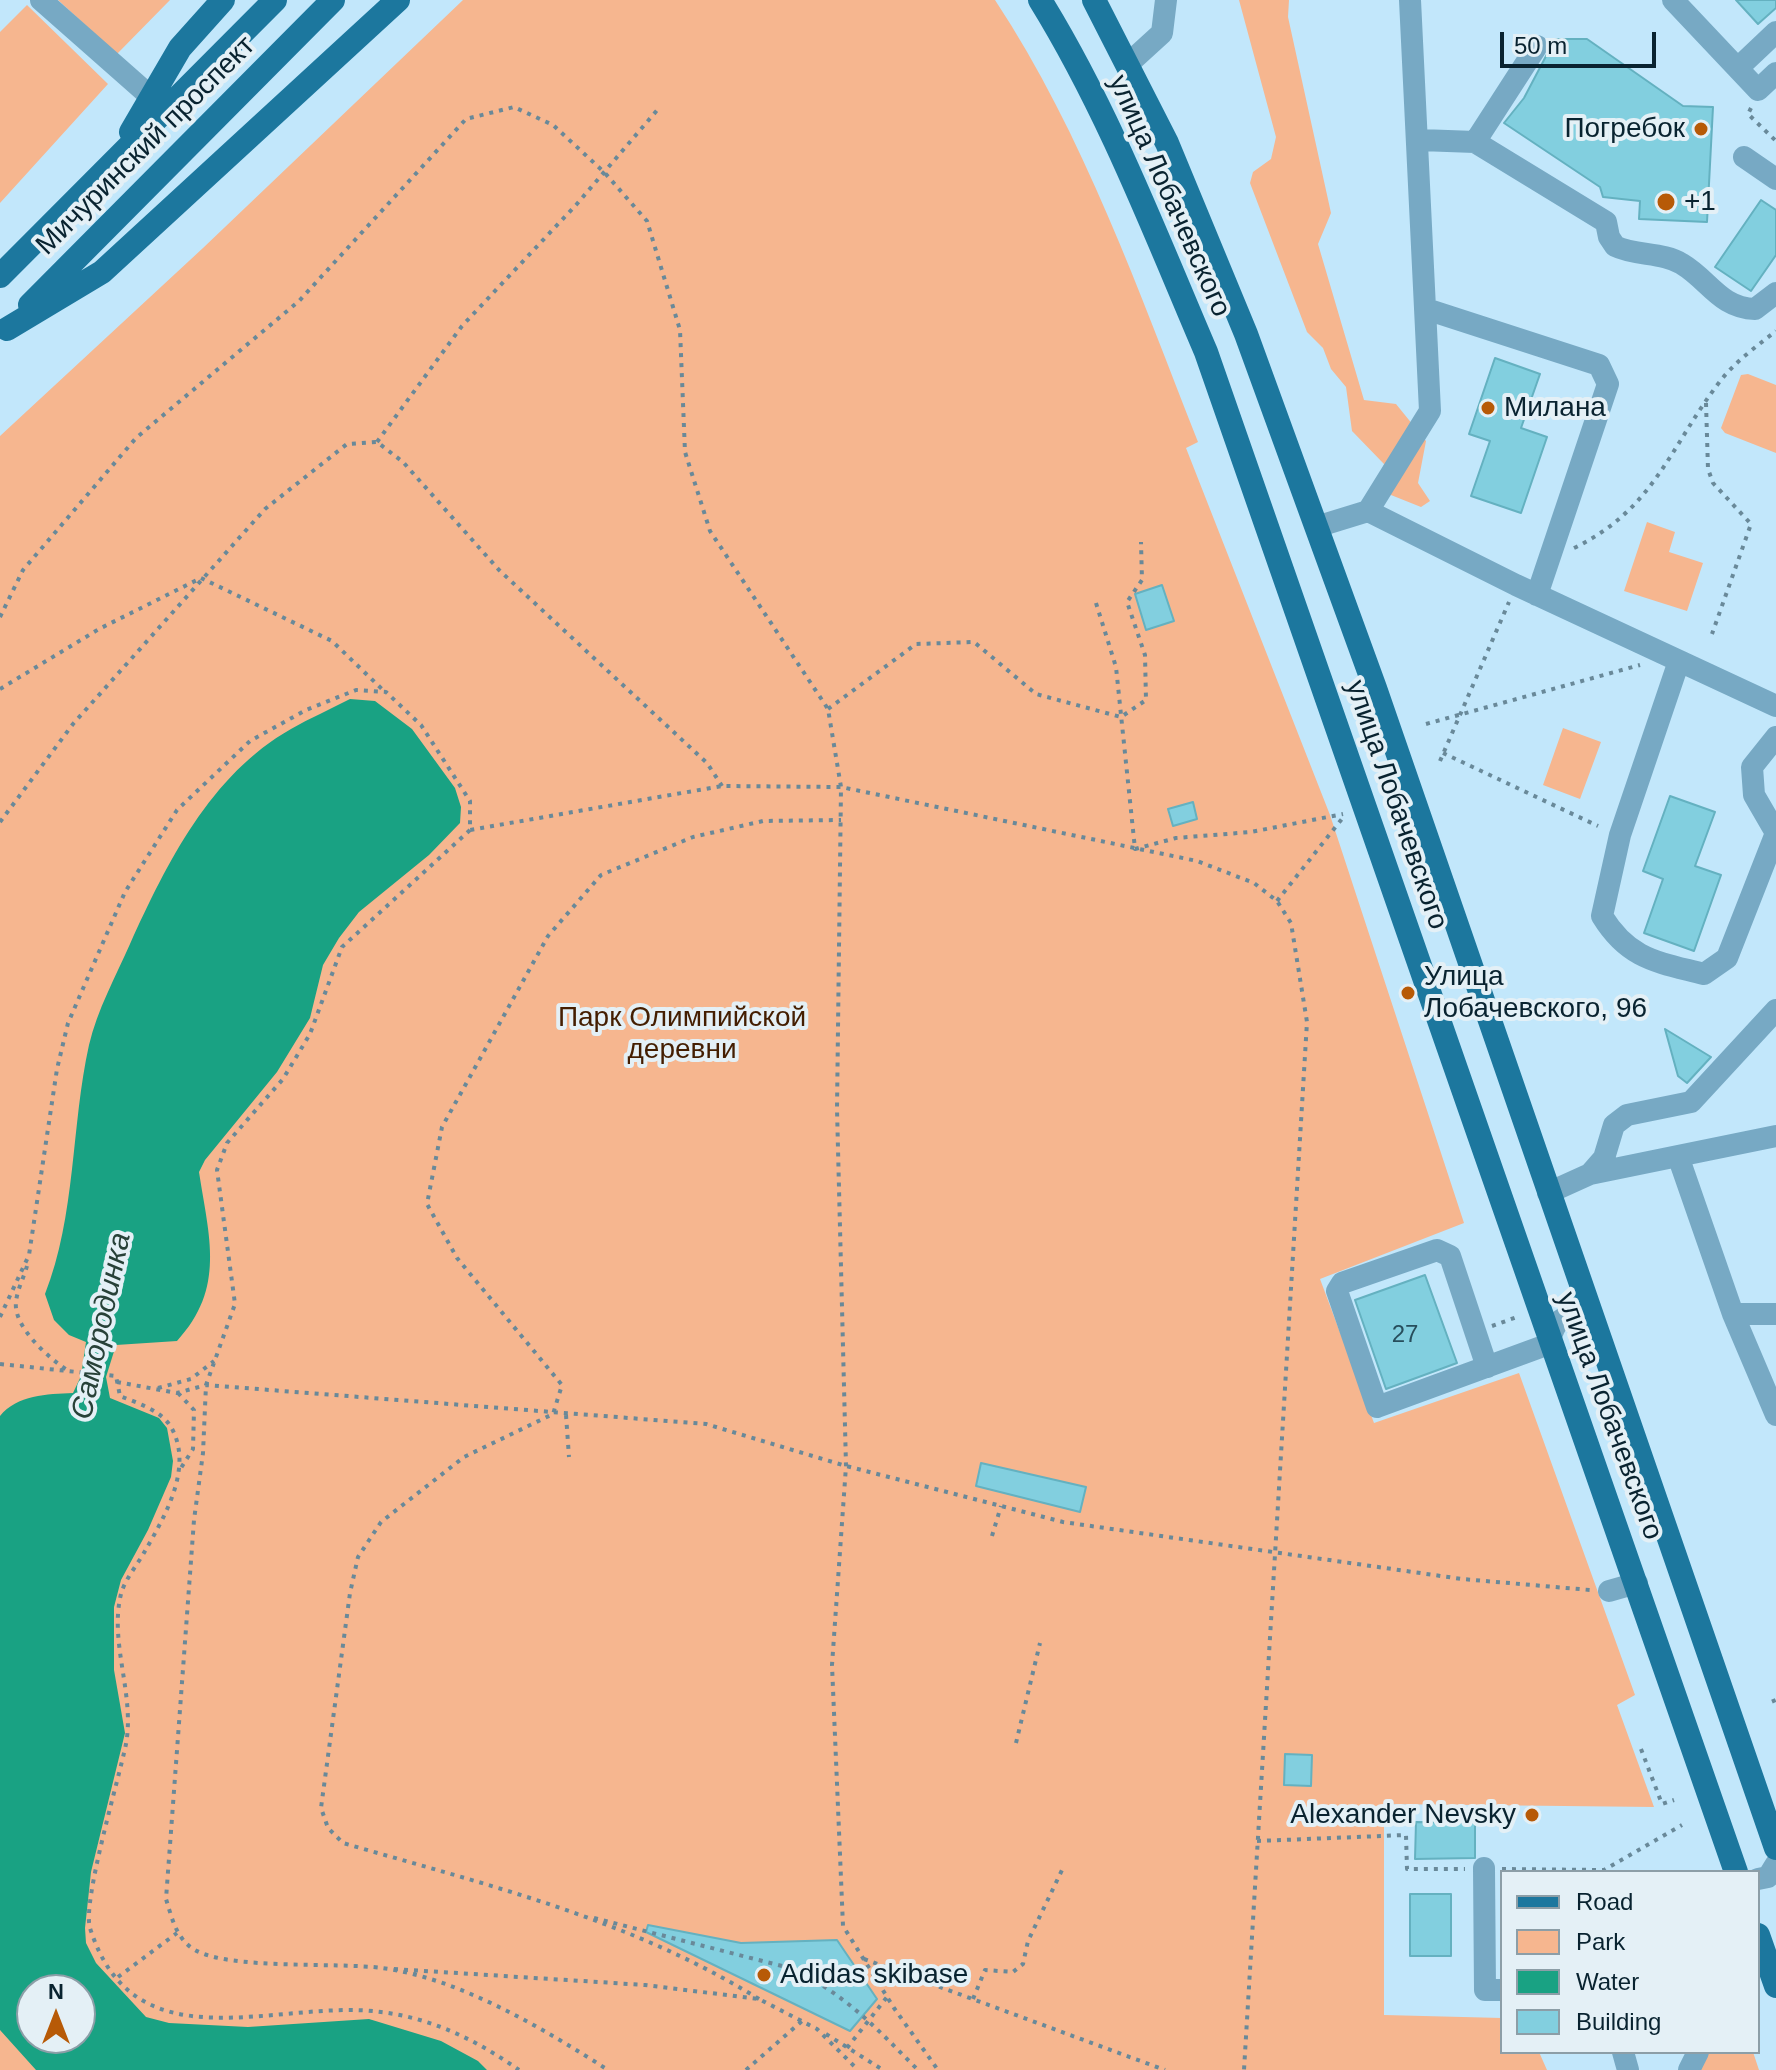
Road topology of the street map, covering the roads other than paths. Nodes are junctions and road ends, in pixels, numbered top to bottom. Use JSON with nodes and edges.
{"nodes":[{"id":1,"x":41,"y":0,"type":"edge"},
{"id":2,"x":223,"y":0,"type":"edge"},
{"id":3,"x":275,"y":0,"type":"edge"},
{"id":4,"x":333,"y":0,"type":"edge"},
{"id":5,"x":398,"y":0,"type":"edge"},
{"id":6,"x":1040,"y":0,"type":"edge"},
{"id":7,"x":1094,"y":0,"type":"edge"},
{"id":8,"x":1166,"y":0,"type":"edge"},
{"id":9,"x":1410,"y":0,"type":"edge"},
{"id":10,"x":1673,"y":0,"type":"edge"},
{"id":11,"x":1776,"y":32,"type":"edge"},
{"id":12,"x":1537,"y":46,"type":"dead end"},
{"id":13,"x":1128,"y":64,"type":"junction"},
{"id":14,"x":1738,"y":68,"type":"junction"},
{"id":15,"x":1776,"y":73,"type":"edge"},
{"id":16,"x":151,"y":97,"type":"junction"},
{"id":17,"x":1420,"y":140,"type":"junction"},
{"id":18,"x":1475,"y":142,"type":"junction"},
{"id":19,"x":1744,"y":157,"type":"dead end"},
{"id":20,"x":111,"y":165,"type":"junction"},
{"id":21,"x":1776,"y":179,"type":"edge"},
{"id":22,"x":0,"y":276,"type":"edge"},
{"id":23,"x":1776,"y":293,"type":"edge"},
{"id":24,"x":1426,"y":309,"type":"junction"},
{"id":25,"x":3,"y":332,"type":"edge"},
{"id":26,"x":1368,"y":511,"type":"junction"},
{"id":27,"x":1316,"y":527,"type":"junction"},
{"id":28,"x":1537,"y":595,"type":"junction"},
{"id":29,"x":1675,"y":659,"type":"junction"},
{"id":30,"x":1776,"y":706,"type":"edge"},
{"id":31,"x":1776,"y":737,"type":"edge"},
{"id":32,"x":1776,"y":833,"type":"edge"},
{"id":33,"x":1776,"y":1010,"type":"edge"},
{"id":34,"x":1776,"y":1136,"type":"edge"},
{"id":35,"x":1678,"y":1156,"type":"junction"},
{"id":36,"x":1590,"y":1174,"type":"junction"},
{"id":37,"x":1548,"y":1193,"type":"junction"},
{"id":38,"x":1733,"y":1314,"type":"junction"},
{"id":39,"x":1776,"y":1314,"type":"edge"},
{"id":40,"x":1595,"y":1328,"type":"junction"},
{"id":41,"x":1549,"y":1344,"type":"junction"},
{"id":42,"x":1487,"y":1367,"type":"junction"},
{"id":43,"x":1776,"y":1415,"type":"edge"},
{"id":44,"x":1637,"y":1583,"type":"junction"},
{"id":45,"x":1609,"y":1591,"type":"road end"},
{"id":46,"x":1776,"y":1849,"type":"edge"},
{"id":47,"x":1776,"y":1864,"type":"edge"},
{"id":48,"x":1484,"y":1868,"type":"road end"},
{"id":49,"x":1736,"y":1869,"type":"edge"},
{"id":50,"x":1760,"y":1879,"type":"edge"},
{"id":51,"x":1760,"y":1941,"type":"edge"},
{"id":52,"x":1776,"y":1986,"type":"edge"},
{"id":53,"x":1500,"y":1990,"type":"edge"}],
"edges":[{"from":1,"to":16,"type":"street"},
{"from":2,"to":16,"type":"main road"},
{"from":3,"to":20,"type":"main road","name":"Мичуринский проспект"},
{"from":4,"to":25,"type":"main road","name":"Мичуринский проспект"},
{"from":5,"to":25,"type":"main road"},
{"from":6,"to":41,"type":"main road","name":"улица Лобачевского"},
{"from":7,"to":13,"type":"main road","name":"улица Лобачевского"},
{"from":8,"to":13,"type":"street"},
{"from":9,"to":17,"type":"street"},
{"from":10,"to":14,"type":"street"},
{"from":11,"to":14,"type":"street"},
{"from":12,"to":18,"type":"street"},
{"from":13,"to":27,"type":"main road","name":"улица Лобачевского"},
{"from":14,"to":15,"type":"street"},
{"from":16,"to":20,"type":"main road"},
{"from":17,"to":18,"type":"street"},
{"from":17,"to":24,"type":"street"},
{"from":18,"to":23,"type":"street"},
{"from":19,"to":21,"type":"street"},
{"from":20,"to":22,"type":"main road","name":"Мичуринский проспект"},
{"from":24,"to":26,"type":"street"},
{"from":24,"to":28,"type":"street"},
{"from":26,"to":27,"type":"street"},
{"from":26,"to":28,"type":"street"},
{"from":27,"to":37,"type":"main road","name":"улица Лобачевского"},
{"from":28,"to":29,"type":"street"},
{"from":29,"to":30,"type":"street"},
{"from":29,"to":32,"type":"street"},
{"from":31,"to":32,"type":"street"},
{"from":33,"to":36,"type":"street"},
{"from":34,"to":35,"type":"street"},
{"from":35,"to":36,"type":"street"},
{"from":35,"to":38,"type":"street"},
{"from":36,"to":37,"type":"street"},
{"from":37,"to":40,"type":"main road","name":"улица Лобачевского"},
{"from":38,"to":39,"type":"street"},
{"from":38,"to":43,"type":"street"},
{"from":40,"to":41,"type":"street"},
{"from":40,"to":46,"type":"main road","name":"улица Лобачевского"},
{"from":41,"to":42,"type":"street"},
{"from":41,"to":44,"type":"main road","name":"улица Лобачевского"},
{"from":42,"to":42,"type":"street"},
{"from":44,"to":45,"type":"street"},
{"from":44,"to":49,"type":"main road","name":"улица Лобачевского"},
{"from":47,"to":50,"type":"street"},
{"from":48,"to":53,"type":"street"},
{"from":51,"to":52,"type":"main road"}]}
